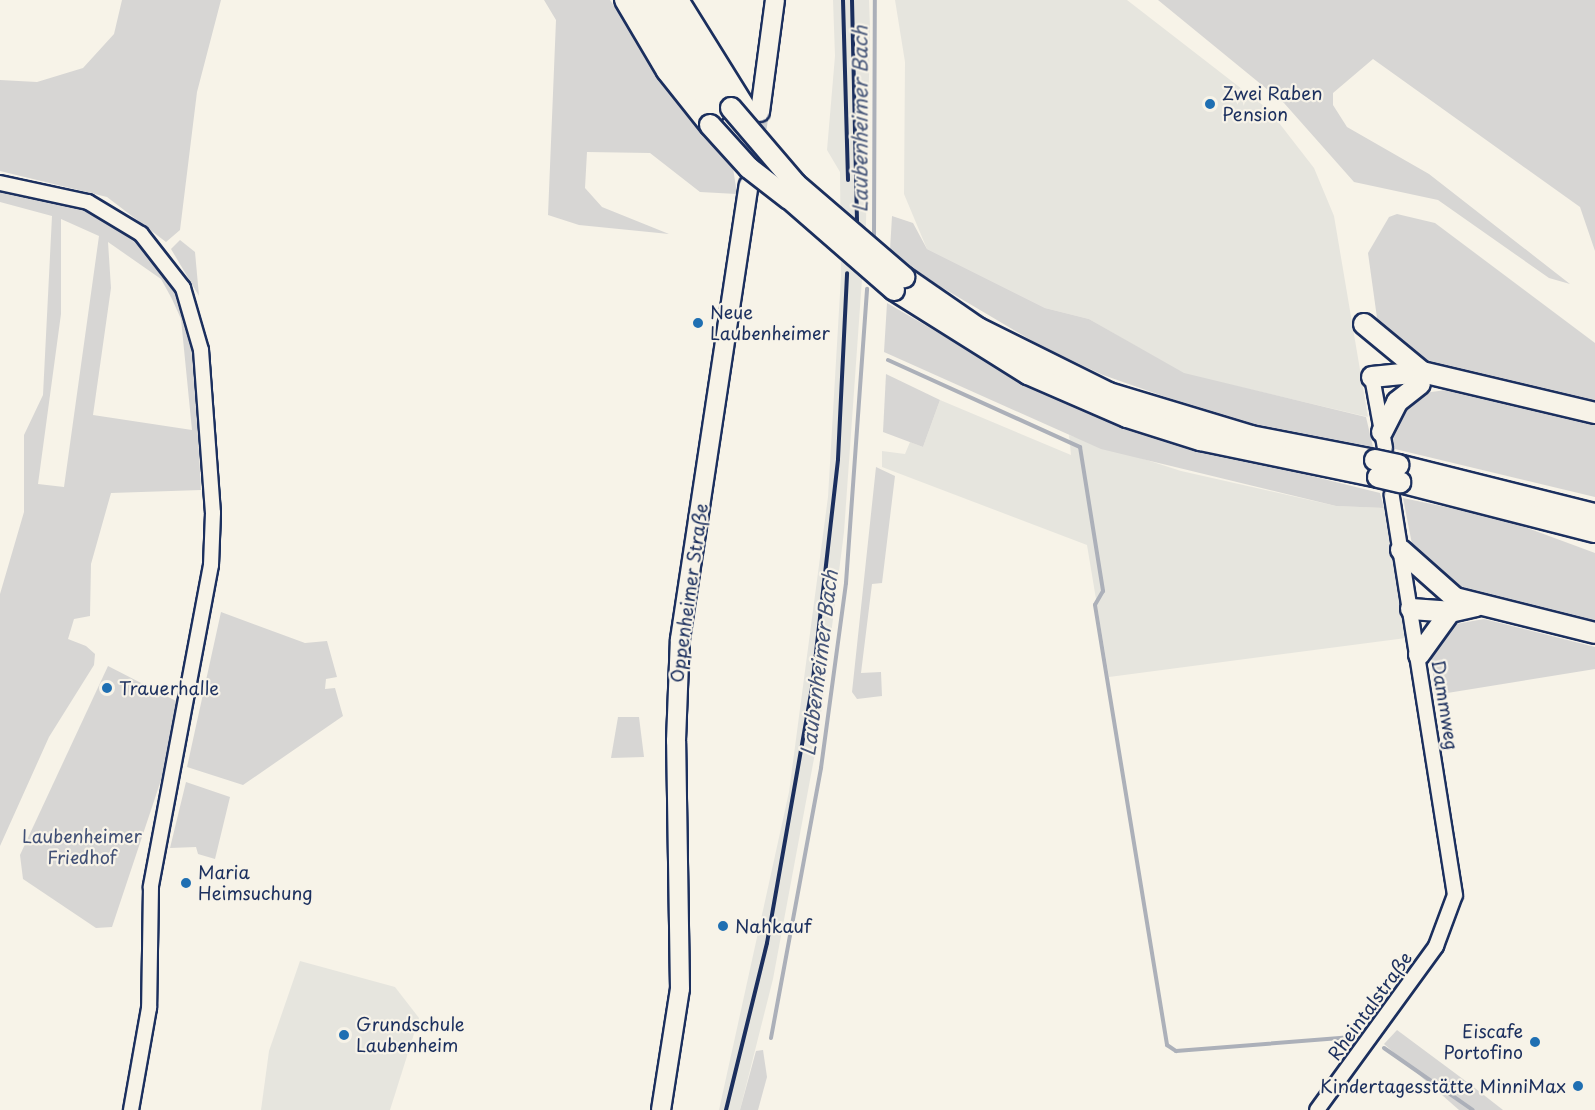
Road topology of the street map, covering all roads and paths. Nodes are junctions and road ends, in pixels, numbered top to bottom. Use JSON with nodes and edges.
{"nodes":[{"id":1,"x":625,"y":0,"type":"edge"},
{"id":2,"x":642,"y":0,"type":"edge"},
{"id":3,"x":660,"y":0,"type":"edge"},
{"id":4,"x":678,"y":0,"type":"edge"},
{"id":5,"x":775,"y":0,"type":"edge"},
{"id":6,"x":686,"y":9,"type":"edge"},
{"id":7,"x":725,"y":112,"type":"junction"},
{"id":8,"x":760,"y":112,"type":"tunnel mouth"},
{"id":9,"x":0,"y":183,"type":"edge"},
{"id":10,"x":749,"y":185,"type":"tunnel mouth"},
{"id":11,"x":793,"y":192,"type":"junction"},
{"id":12,"x":1364,"y":324,"type":"dead end"},
{"id":13,"x":1372,"y":378,"type":"joint"},
{"id":14,"x":1421,"y":378,"type":"junction"},
{"id":15,"x":1595,"y":414,"type":"edge"},
{"id":16,"x":1380,"y":454,"type":"junction"},
{"id":17,"x":1397,"y":481,"type":"junction"},
{"id":18,"x":1595,"y":514,"type":"edge"},
{"id":19,"x":1552,"y":519,"type":"junction"},
{"id":20,"x":1595,"y":532,"type":"edge"},
{"id":21,"x":1595,"y":540,"type":"edge"},
{"id":22,"x":1401,"y":550,"type":"junction"},
{"id":23,"x":1453,"y":605,"type":"junction"},
{"id":24,"x":1411,"y":609,"type":"junction"},
{"id":25,"x":1593,"y":632,"type":"edge"},
{"id":26,"x":1419,"y":655,"type":"junction"},
{"id":27,"x":1448,"y":920,"type":"joint"},
{"id":28,"x":131,"y":1110,"type":"edge"},
{"id":29,"x":661,"y":1110,"type":"edge"},
{"id":30,"x":1317,"y":1110,"type":"edge"}],
"edges":[{"from":1,"to":7,"type":"highway"},
{"from":2,"to":7,"type":"highway"},
{"from":3,"to":7,"type":"highway"},
{"from":4,"to":6,"type":"highway"},
{"from":5,"to":8,"type":"main road"},
{"from":6,"to":7,"type":"highway"},
{"from":7,"to":11,"type":"highway","bridge":true},
{"from":7,"to":11,"type":"highway","bridge":true},
{"from":9,"to":28,"type":"street"},
{"from":10,"to":29,"type":"main road","name":"Oppenheimer Straße"},
{"from":11,"to":16,"type":"highway","bridge":true},
{"from":12,"to":14,"type":"highway"},
{"from":13,"to":14,"type":"highway"},
{"from":13,"to":16,"type":"street"},
{"from":14,"to":15,"type":"highway"},
{"from":14,"to":16,"type":"highway"},
{"from":16,"to":17,"type":"highway","bridge":true},
{"from":17,"to":18,"type":"highway"},
{"from":17,"to":19,"type":"highway"},
{"from":17,"to":22,"type":"street","name":"Dammweg"},
{"from":19,"to":20,"type":"highway"},
{"from":19,"to":21,"type":"highway"},
{"from":22,"to":23,"type":"highway"},
{"from":22,"to":24,"type":"street","name":"Dammweg"},
{"from":23,"to":24,"type":"highway"},
{"from":23,"to":25,"type":"highway"},
{"from":23,"to":26,"type":"highway"},
{"from":24,"to":26,"type":"street","name":"Dammweg"},
{"from":26,"to":27,"type":"street","name":"Dammweg"},
{"from":27,"to":30,"type":"street","name":"Rheintalstraße"}]}
